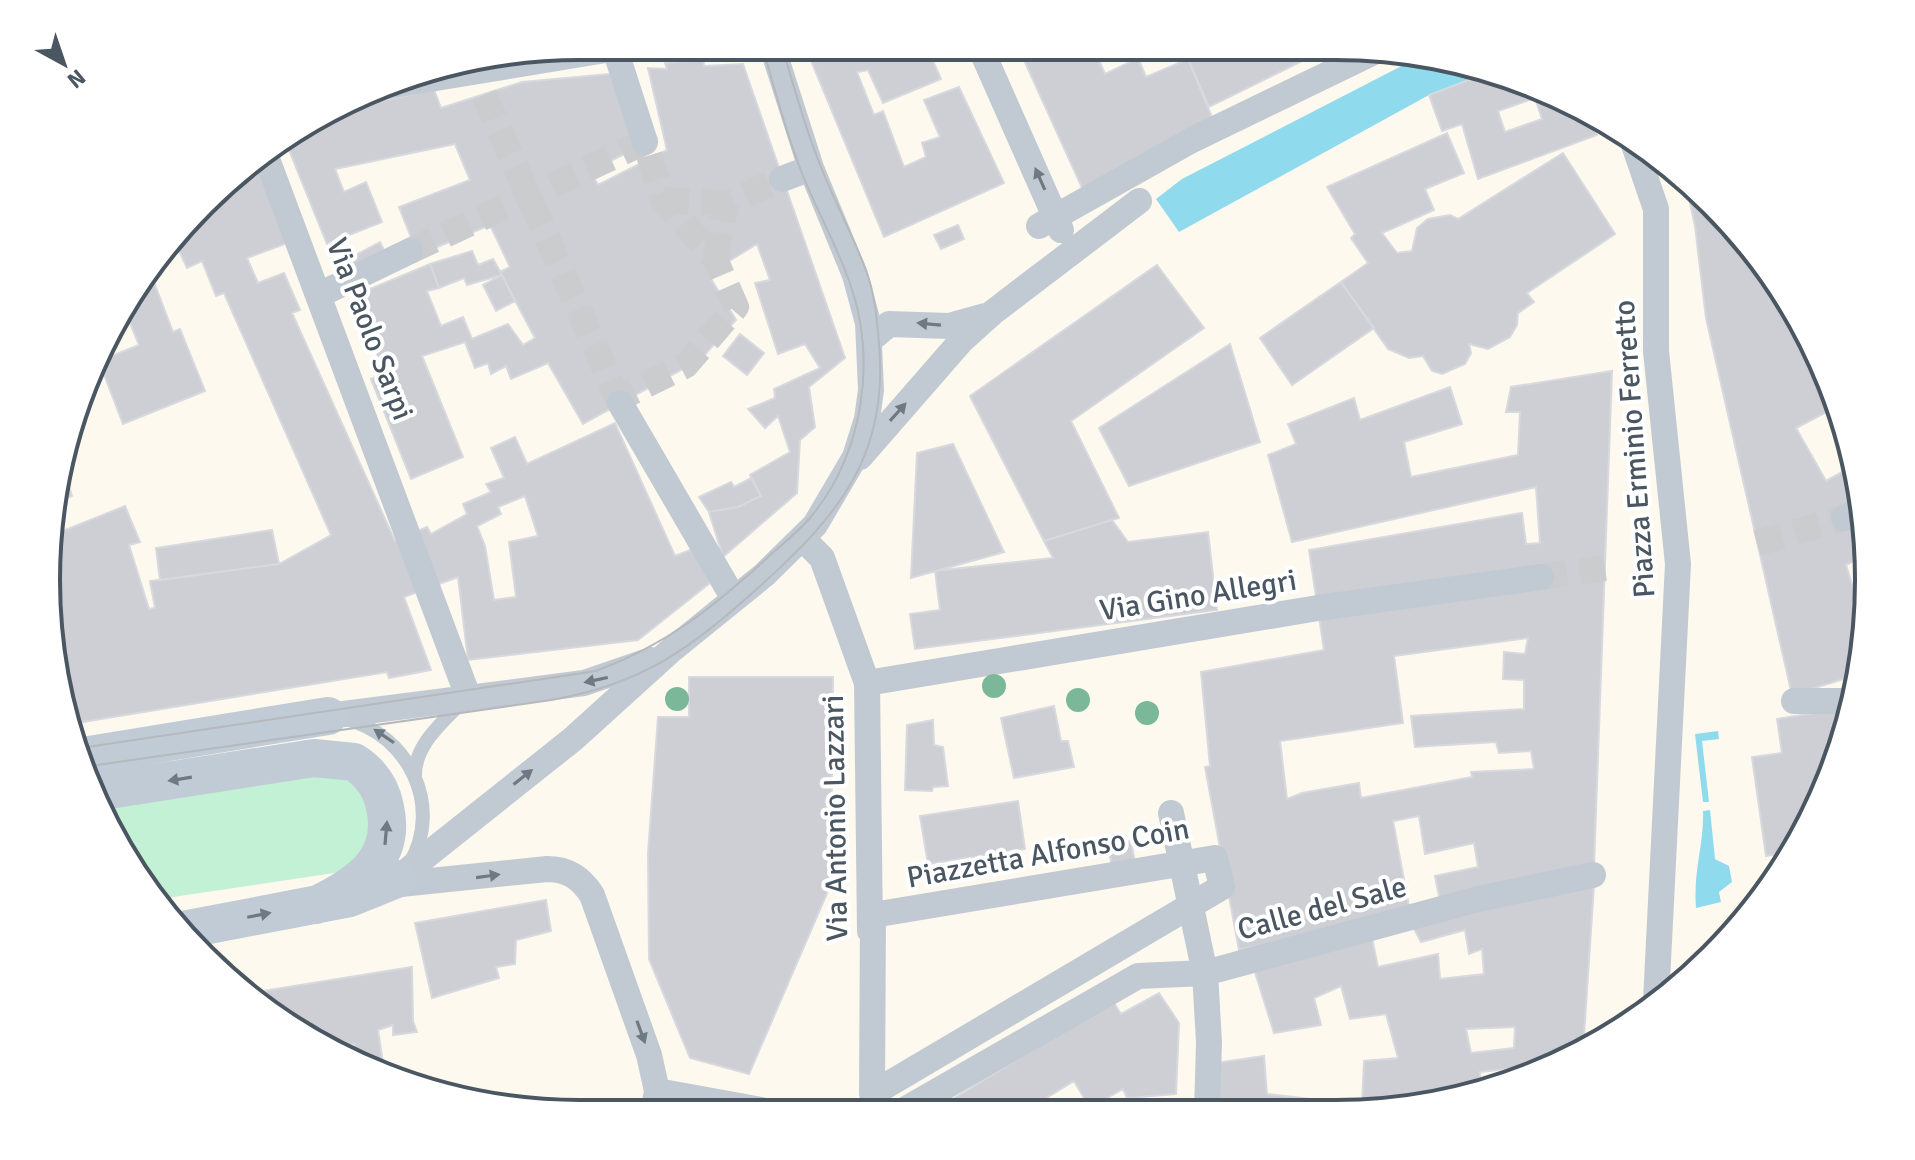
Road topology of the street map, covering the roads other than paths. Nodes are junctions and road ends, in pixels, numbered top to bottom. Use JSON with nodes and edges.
{"nodes":[{"id":1,"x":619,"y":60,"type":"edge"},
{"id":2,"x":776,"y":60,"type":"edge"},
{"id":3,"x":985,"y":60,"type":"edge"},
{"id":4,"x":1359,"y":61,"type":"edge"},
{"id":5,"x":531,"y":62,"type":"edge"},
{"id":6,"x":473,"y":71,"type":"edge"},
{"id":7,"x":467,"y":73,"type":"edge"},
{"id":8,"x":484,"y":95,"type":"tunnel mouth"},
{"id":9,"x":645,"y":142,"type":"dead end"},
{"id":10,"x":1638,"y":158,"type":"edge"},
{"id":11,"x":270,"y":162,"type":"edge"},
{"id":12,"x":269,"y":163,"type":"edge"},
{"id":13,"x":811,"y":168,"type":"junction"},
{"id":14,"x":782,"y":179,"type":"tunnel mouth"},
{"id":15,"x":1094,"y":214,"type":"dead end"},
{"id":16,"x":1047,"y":220,"type":"junction"},
{"id":17,"x":410,"y":251,"type":"tunnel mouth"},
{"id":18,"x":1041,"y":275,"type":"junction"},
{"id":19,"x":323,"y":293,"type":"junction"},
{"id":20,"x":992,"y":313,"type":"junction"},
{"id":21,"x":870,"y":340,"type":"junction"},
{"id":22,"x":620,"y":403,"type":"tunnel mouth"},
{"id":23,"x":848,"y":472,"type":"junction"},
{"id":24,"x":411,"y":532,"type":"dead end"},
{"id":25,"x":803,"y":539,"type":"junction"},
{"id":26,"x":1541,"y":577,"type":"tunnel mouth"},
{"id":27,"x":432,"y":589,"type":"dead end"},
{"id":28,"x":734,"y":599,"type":"junction"},
{"id":29,"x":669,"y":652,"type":"junction"},
{"id":30,"x":867,"y":683,"type":"junction"},
{"id":31,"x":466,"y":693,"type":"junction"},
{"id":32,"x":1794,"y":701,"type":"dead end"},
{"id":33,"x":1840,"y":701,"type":"edge"},
{"id":34,"x":328,"y":716,"type":"junction"},
{"id":35,"x":91,"y":755,"type":"edge"},
{"id":36,"x":415,"y":780,"type":"junction"},
{"id":37,"x":105,"y":791,"type":"edge"},
{"id":38,"x":1171,"y":813,"type":"dead end"},
{"id":39,"x":1182,"y":863,"type":"junction"},
{"id":40,"x":1593,"y":875,"type":"dead end"},
{"id":41,"x":390,"y":883,"type":"junction"},
{"id":42,"x":316,"y":905,"type":"junction"},
{"id":43,"x":1191,"y":905,"type":"junction"},
{"id":44,"x":194,"y":928,"type":"edge"},
{"id":45,"x":1205,"y":973,"type":"junction"},
{"id":46,"x":1657,"y":989,"type":"edge"},
{"id":47,"x":655,"y":1100,"type":"edge"},
{"id":48,"x":867,"y":1100,"type":"edge"},
{"id":49,"x":922,"y":1100,"type":"edge"},
{"id":50,"x":1207,"y":1100,"type":"edge"}],
"edges":[{"from":1,"to":9,"type":"street"},
{"from":2,"to":13,"type":"street"},
{"from":16,"to":3,"type":"street","one_way":true},
{"from":4,"to":16,"type":"street"},
{"from":5,"to":7,"type":"street"},
{"from":6,"to":8,"type":"street"},
{"from":10,"to":46,"type":"street","name":"Piazza Erminio Ferretto"},
{"from":11,"to":19,"type":"street","name":"Via Paolo Sarpi"},
{"from":12,"to":31,"type":"street"},
{"from":13,"to":14,"type":"street"},
{"from":13,"to":21,"type":"street"},
{"from":15,"to":18,"type":"street"},
{"from":16,"to":18,"type":"street"},
{"from":17,"to":19,"type":"street"},
{"from":18,"to":20,"type":"street"},
{"from":19,"to":24,"type":"street","name":"Via Paolo Sarpi"},
{"from":20,"to":21,"type":"street","one_way":true},
{"from":23,"to":20,"type":"street","one_way":true},
{"from":21,"to":23,"type":"street"},
{"from":22,"to":28,"type":"street"},
{"from":23,"to":25,"type":"street"},
{"from":25,"to":28,"type":"street"},
{"from":25,"to":30,"type":"street","name":"Via Antonio Lazzari"},
{"from":26,"to":30,"type":"street","name":"Via Gino Allegri"},
{"from":27,"to":31,"type":"street"},
{"from":28,"to":29,"type":"street"},
{"from":29,"to":31,"type":"street","one_way":true},
{"from":41,"to":29,"type":"street","one_way":true},
{"from":30,"to":48,"type":"street","name":"Via Antonio Lazzari"},
{"from":31,"to":34,"type":"street"},
{"from":31,"to":36,"type":"lane"},
{"from":32,"to":33,"type":"street"},
{"from":34,"to":35,"type":"street"},
{"from":36,"to":34,"type":"lane","one_way":true},
{"from":36,"to":41,"type":"lane"},
{"from":42,"to":37,"type":"street","one_way":true},
{"from":38,"to":39,"type":"street"},
{"from":39,"to":43,"type":"street"},
{"from":39,"to":43,"type":"street","name":"Piazzetta Alfonso Coin"},
{"from":40,"to":45,"type":"street","name":"Calle del Sale"},
{"from":41,"to":42,"type":"street"},
{"from":41,"to":47,"type":"street","one_way":true},
{"from":44,"to":42,"type":"street","one_way":true},
{"from":43,"to":45,"type":"street"},
{"from":45,"to":49,"type":"street"},
{"from":45,"to":50,"type":"street"}]}
